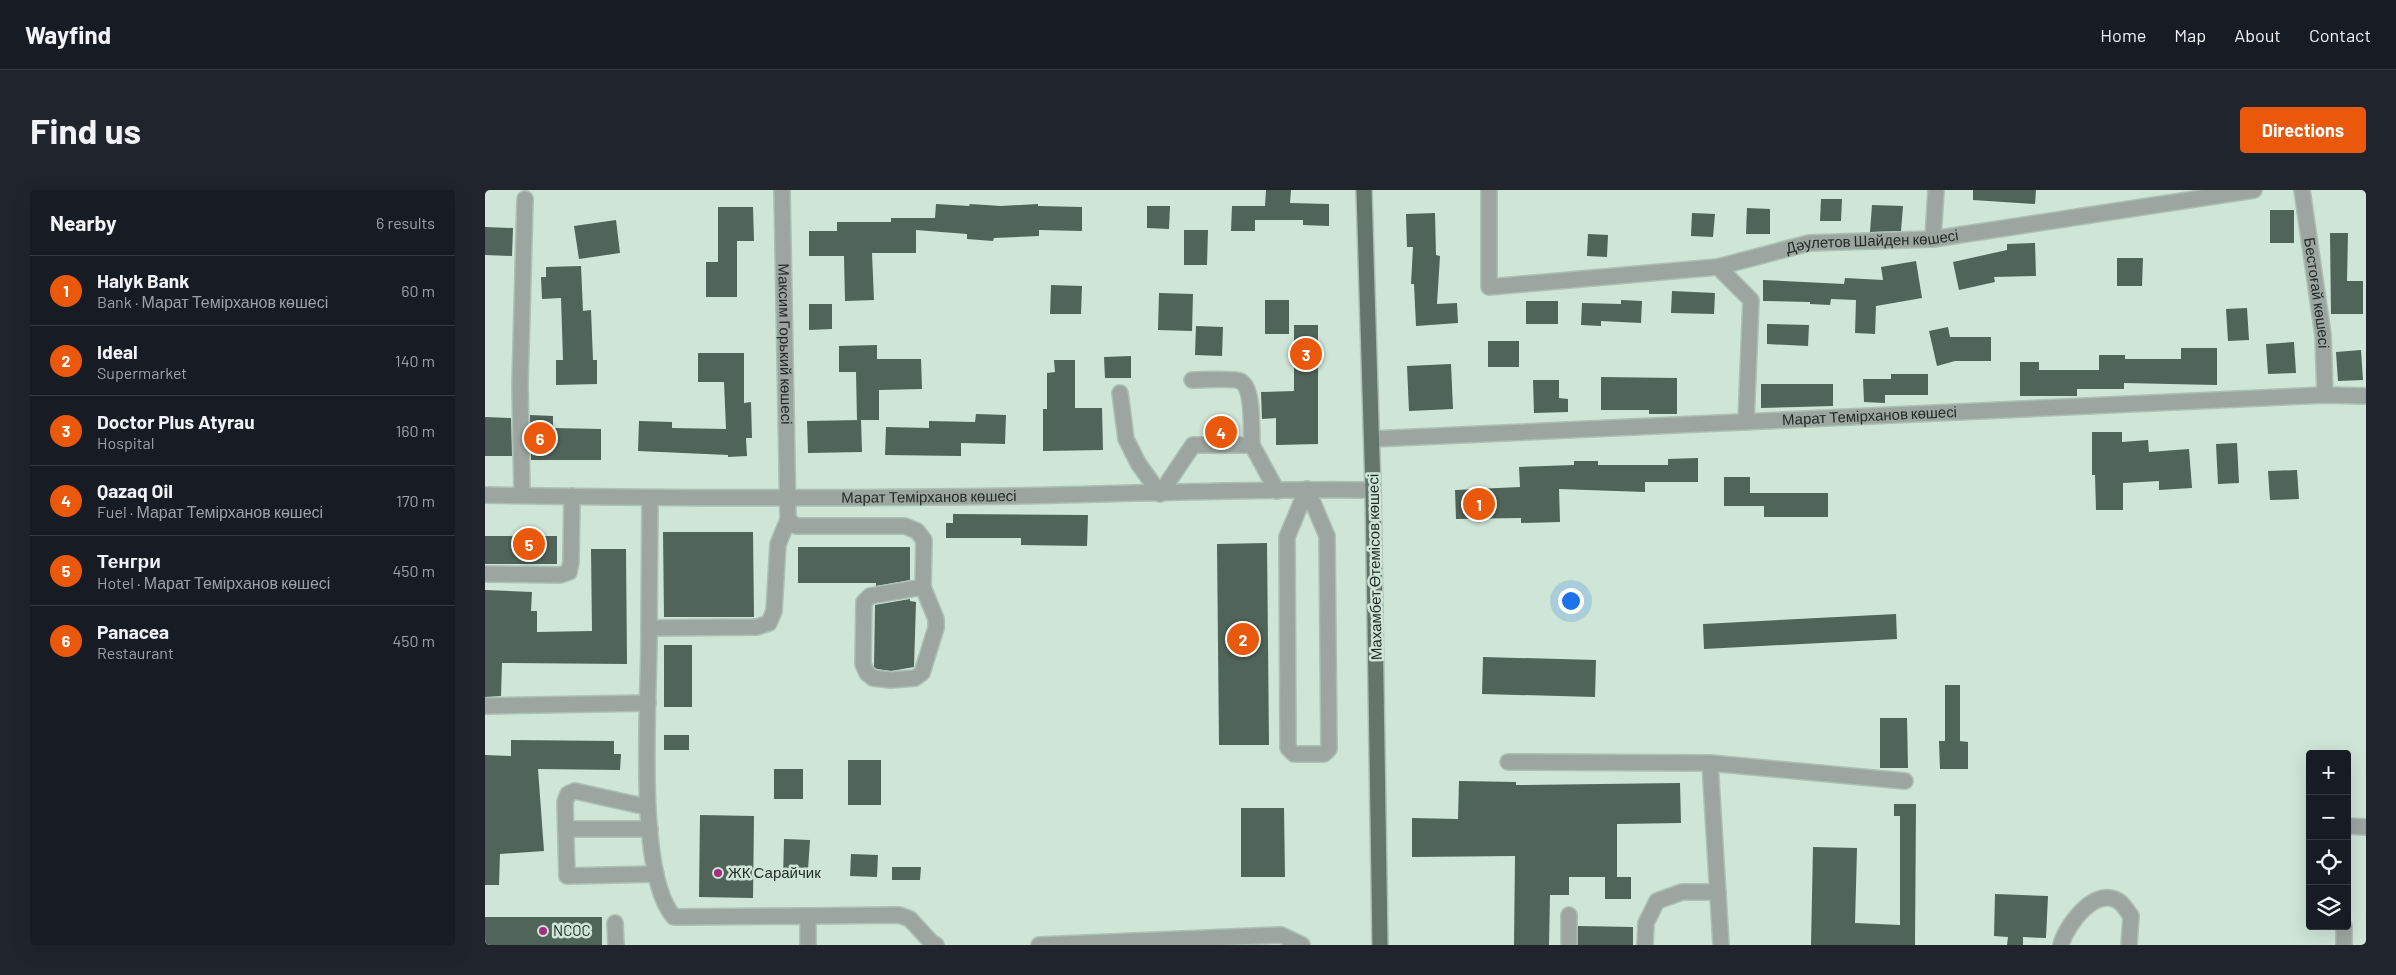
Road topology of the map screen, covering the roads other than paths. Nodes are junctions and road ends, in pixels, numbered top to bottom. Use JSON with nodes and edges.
{"nodes":[{"id":1,"x":782,"y":190,"type":"edge"},
{"id":2,"x":1365,"y":190,"type":"edge"},
{"id":3,"x":1489,"y":190,"type":"edge"},
{"id":4,"x":1936,"y":190,"type":"edge"},
{"id":5,"x":2254,"y":190,"type":"edge"},
{"id":6,"x":2302,"y":190,"type":"edge"},
{"id":7,"x":525,"y":199,"type":"dead end"},
{"id":8,"x":1933,"y":239,"type":"junction"},
{"id":9,"x":1718,"y":266,"type":"junction"},
{"id":10,"x":1192,"y":380,"type":"dead end"},
{"id":11,"x":1120,"y":393,"type":"dead end"},
{"id":12,"x":2325,"y":395,"type":"junction"},
{"id":13,"x":2366,"y":396,"type":"edge"},
{"id":14,"x":1746,"y":422,"type":"junction"},
{"id":15,"x":1372,"y":439,"type":"junction"},
{"id":16,"x":1252,"y":445,"type":"junction"},
{"id":17,"x":1307,"y":489,"type":"junction"},
{"id":18,"x":1373,"y":490,"type":"junction"},
{"id":19,"x":1277,"y":491,"type":"junction"},
{"id":20,"x":1160,"y":494,"type":"junction"},
{"id":21,"x":485,"y":495,"type":"edge"},
{"id":22,"x":522,"y":495,"type":"junction"},
{"id":23,"x":572,"y":496,"type":"junction"},
{"id":24,"x":650,"y":498,"type":"junction"},
{"id":25,"x":787,"y":499,"type":"junction"},
{"id":26,"x":788,"y":520,"type":"junction"},
{"id":27,"x":485,"y":574,"type":"edge"},
{"id":28,"x":923,"y":587,"type":"junction"},
{"id":29,"x":649,"y":628,"type":"junction"},
{"id":30,"x":647,"y":703,"type":"junction"},
{"id":31,"x":485,"y":706,"type":"edge"},
{"id":32,"x":1508,"y":762,"type":"dead end"},
{"id":33,"x":1710,"y":763,"type":"junction"},
{"id":34,"x":1905,"y":781,"type":"dead end"},
{"id":35,"x":647,"y":807,"type":"junction"},
{"id":36,"x":2351,"y":826,"type":"edge"},
{"id":37,"x":2366,"y":826,"type":"edge"},
{"id":38,"x":566,"y":829,"type":"junction"},
{"id":39,"x":650,"y":829,"type":"junction"},
{"id":40,"x":656,"y":874,"type":"junction"},
{"id":41,"x":1718,"y":892,"type":"junction"},
{"id":42,"x":1569,"y":915,"type":"dead end"},
{"id":43,"x":808,"y":916,"type":"junction"},
{"id":44,"x":615,"y":923,"type":"dead end"},
{"id":45,"x":2344,"y":930,"type":"edge"},
{"id":46,"x":616,"y":945,"type":"edge"},
{"id":47,"x":808,"y":945,"type":"edge"},
{"id":48,"x":937,"y":945,"type":"edge"},
{"id":49,"x":1039,"y":945,"type":"edge"},
{"id":50,"x":1301,"y":945,"type":"edge"},
{"id":51,"x":1380,"y":945,"type":"edge"},
{"id":52,"x":1569,"y":945,"type":"edge"},
{"id":53,"x":1645,"y":945,"type":"edge"},
{"id":54,"x":1721,"y":945,"type":"edge"},
{"id":55,"x":2061,"y":945,"type":"edge"},
{"id":56,"x":2129,"y":945,"type":"edge"},
{"id":57,"x":2344,"y":945,"type":"edge"}],
"edges":[{"from":1,"to":25,"type":"street","name":"Максим Горький көшесі"},
{"from":2,"to":15,"type":"main road","name":"Махамбет Өтемісов көшесі"},
{"from":3,"to":9,"type":"street","name":"Дәулетов Шайден көшесі"},
{"from":4,"to":8,"type":"street"},
{"from":5,"to":8,"type":"street","name":"Дәулетов Шайден көшесі"},
{"from":6,"to":12,"type":"street","name":"Бестоғай көшесі"},
{"from":7,"to":22,"type":"street"},
{"from":8,"to":9,"type":"street","name":"Дәулетов Шайден көшесі"},
{"from":9,"to":14,"type":"street"},
{"from":10,"to":16,"type":"street"},
{"from":11,"to":20,"type":"street"},
{"from":12,"to":13,"type":"street","name":"Марат Темірханов көшесі"},
{"from":12,"to":14,"type":"street","name":"Марат Темірханов көшесі"},
{"from":14,"to":15,"type":"street","name":"Марат Темірханов көшесі"},
{"from":15,"to":18,"type":"main road","name":"Махамбет Өтемісов көшесі"},
{"from":16,"to":19,"type":"street"},
{"from":16,"to":20,"type":"street"},
{"from":17,"to":17,"type":"street"},
{"from":17,"to":18,"type":"street","name":"Марат Темірханов көшесі"},
{"from":17,"to":19,"type":"street","name":"Марат Темірханов көшесі"},
{"from":18,"to":51,"type":"main road","name":"Махамбет Өтемісов көшесі"},
{"from":19,"to":20,"type":"street","name":"Марат Темірханов көшесі"},
{"from":20,"to":25,"type":"street","name":"Марат Темірханов көшесі"},
{"from":21,"to":22,"type":"street","name":"Марат Темірханов көшесі"},
{"from":22,"to":23,"type":"street","name":"Марат Темірханов көшесі"},
{"from":23,"to":24,"type":"street","name":"Марат Темірханов көшесі"},
{"from":23,"to":27,"type":"street"},
{"from":24,"to":25,"type":"street","name":"Марат Темірханов көшесі"},
{"from":24,"to":29,"type":"street"},
{"from":25,"to":26,"type":"street","name":"Максим Горький көшесі"},
{"from":26,"to":28,"type":"street"},
{"from":26,"to":29,"type":"street"},
{"from":28,"to":28,"type":"street"},
{"from":29,"to":30,"type":"street"},
{"from":30,"to":31,"type":"street"},
{"from":30,"to":35,"type":"street"},
{"from":32,"to":33,"type":"street"},
{"from":33,"to":34,"type":"street"},
{"from":33,"to":41,"type":"street"},
{"from":35,"to":38,"type":"street"},
{"from":35,"to":39,"type":"street"},
{"from":36,"to":37,"type":"street"},
{"from":38,"to":39,"type":"street"},
{"from":38,"to":40,"type":"street"},
{"from":39,"to":40,"type":"street"},
{"from":40,"to":43,"type":"street"},
{"from":41,"to":53,"type":"street"},
{"from":41,"to":54,"type":"street"},
{"from":42,"to":52,"type":"street"},
{"from":43,"to":47,"type":"street"},
{"from":43,"to":48,"type":"street"},
{"from":44,"to":46,"type":"street"},
{"from":45,"to":57,"type":"street"},
{"from":49,"to":50,"type":"street"},
{"from":55,"to":56,"type":"street"}]}
